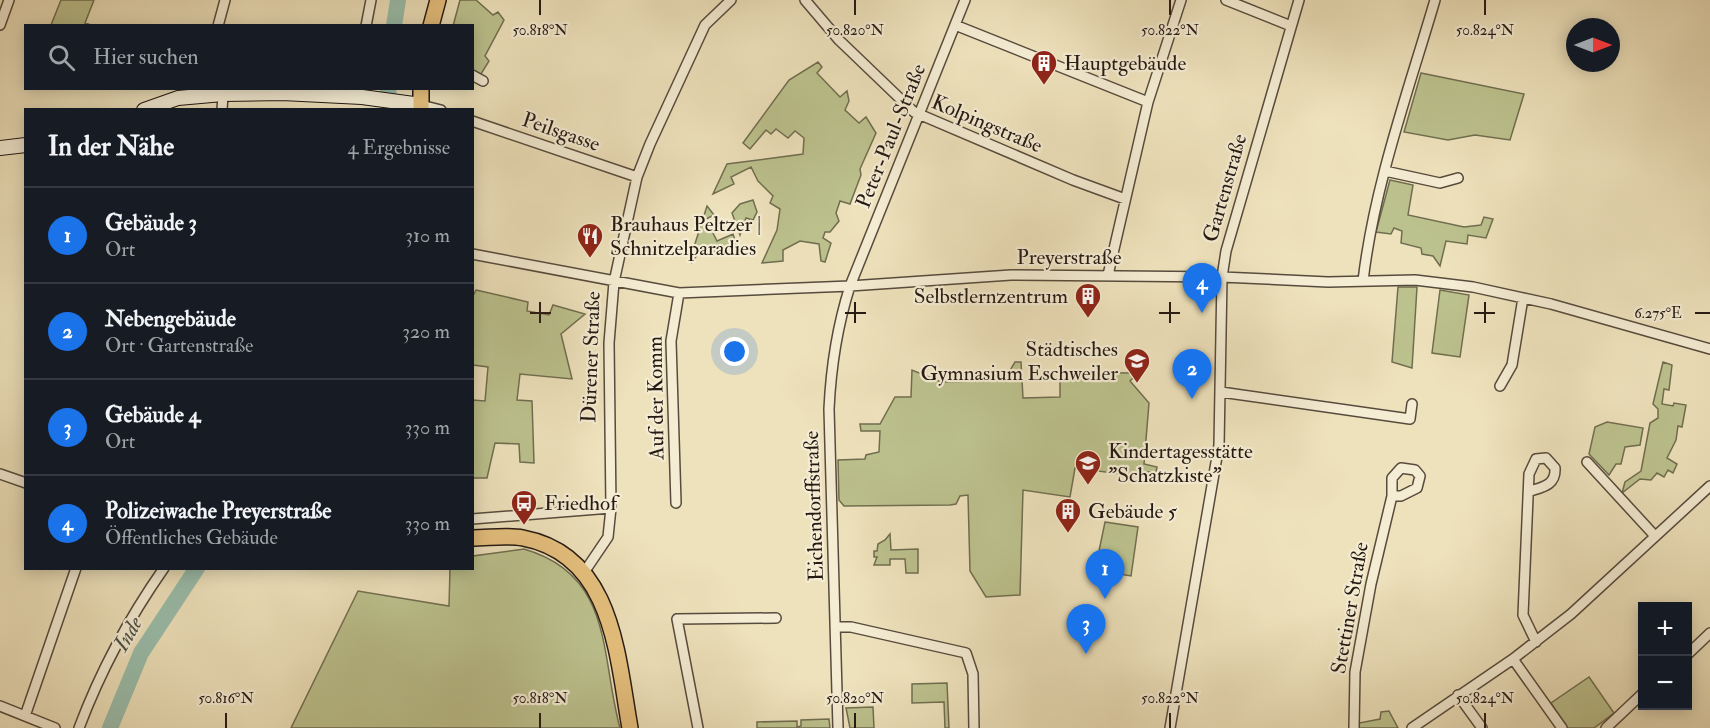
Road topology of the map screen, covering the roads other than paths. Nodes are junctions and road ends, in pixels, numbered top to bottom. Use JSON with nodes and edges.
{"nodes":[{"id":1,"x":9,"y":0,"type":"edge"},
{"id":2,"x":225,"y":0,"type":"edge"},
{"id":3,"x":371,"y":0,"type":"edge"},
{"id":4,"x":438,"y":0,"type":"edge"},
{"id":5,"x":731,"y":0,"type":"edge"},
{"id":6,"x":805,"y":0,"type":"edge"},
{"id":7,"x":965,"y":0,"type":"edge"},
{"id":8,"x":1181,"y":0,"type":"edge"},
{"id":9,"x":1226,"y":0,"type":"edge"},
{"id":10,"x":1299,"y":0,"type":"edge"},
{"id":11,"x":1435,"y":0,"type":"edge"},
{"id":12,"x":219,"y":24,"type":"edge"},
{"id":13,"x":366,"y":24,"type":"edge"},
{"id":14,"x":432,"y":24,"type":"edge"},
{"id":15,"x":0,"y":25,"type":"edge"},
{"id":16,"x":955,"y":25,"type":"junction"},
{"id":17,"x":1291,"y":26,"type":"junction"},
{"id":18,"x":474,"y":76,"type":"edge"},
{"id":19,"x":483,"y":81,"type":"dead end"},
{"id":20,"x":420,"y":90,"type":"edge"},
{"id":21,"x":202,"y":92,"type":"edge"},
{"id":22,"x":223,"y":94,"type":"junction"},
{"id":23,"x":365,"y":95,"type":"edge"},
{"id":24,"x":1148,"y":102,"type":"junction"},
{"id":25,"x":416,"y":105,"type":"edge"},
{"id":26,"x":150,"y":108,"type":"edge"},
{"id":27,"x":222,"y":108,"type":"edge"},
{"id":28,"x":431,"y":108,"type":"edge"},
{"id":29,"x":920,"y":116,"type":"junction"},
{"id":30,"x":474,"y":122,"type":"edge"},
{"id":31,"x":24,"y":145,"type":"edge"},
{"id":32,"x":0,"y":148,"type":"edge"},
{"id":33,"x":1385,"y":171,"type":"junction"},
{"id":34,"x":637,"y":177,"type":"junction"},
{"id":35,"x":1458,"y":178,"type":"dead end"},
{"id":36,"x":1125,"y":199,"type":"junction"},
{"id":37,"x":474,"y":254,"type":"edge"},
{"id":38,"x":1108,"y":275,"type":"junction"},
{"id":39,"x":1222,"y":277,"type":"junction"},
{"id":40,"x":1363,"y":281,"type":"junction"},
{"id":41,"x":614,"y":282,"type":"junction"},
{"id":42,"x":850,"y":286,"type":"junction"},
{"id":43,"x":679,"y":292,"type":"junction"},
{"id":44,"x":1523,"y":298,"type":"junction"},
{"id":45,"x":1710,"y":349,"type":"edge"},
{"id":46,"x":1500,"y":386,"type":"dead end"},
{"id":47,"x":1221,"y":392,"type":"junction"},
{"id":48,"x":1412,"y":404,"type":"dead end"},
{"id":49,"x":1587,"y":462,"type":"dead end"},
{"id":50,"x":0,"y":474,"type":"edge"},
{"id":51,"x":24,"y":482,"type":"edge"},
{"id":52,"x":1710,"y":486,"type":"edge"},
{"id":53,"x":1530,"y":491,"type":"dead end"},
{"id":54,"x":1392,"y":496,"type":"dead end"},
{"id":55,"x":676,"y":503,"type":"dead end"},
{"id":56,"x":611,"y":508,"type":"junction"},
{"id":57,"x":474,"y":519,"type":"edge"},
{"id":58,"x":1655,"y":536,"type":"junction"},
{"id":59,"x":474,"y":538,"type":"edge"},
{"id":60,"x":75,"y":570,"type":"edge"},
{"id":61,"x":163,"y":570,"type":"edge"},
{"id":62,"x":585,"y":571,"type":"junction"},
{"id":63,"x":776,"y":618,"type":"dead end"},
{"id":64,"x":837,"y":627,"type":"junction"},
{"id":65,"x":1710,"y":633,"type":"edge"},
{"id":66,"x":1536,"y":642,"type":"junction"},
{"id":67,"x":1700,"y":644,"type":"junction"},
{"id":68,"x":1710,"y":646,"type":"edge"},
{"id":69,"x":1692,"y":651,"type":"edge"},
{"id":70,"x":1513,"y":659,"type":"junction"},
{"id":71,"x":1458,"y":695,"type":"junction"},
{"id":72,"x":1638,"y":698,"type":"edge"},
{"id":73,"x":0,"y":706,"type":"edge"},
{"id":74,"x":25,"y":716,"type":"junction"},
{"id":75,"x":55,"y":728,"type":"edge"},
{"id":76,"x":80,"y":728,"type":"edge"},
{"id":77,"x":630,"y":728,"type":"edge"},
{"id":78,"x":698,"y":728,"type":"edge"},
{"id":79,"x":838,"y":728,"type":"edge"},
{"id":80,"x":974,"y":728,"type":"edge"},
{"id":81,"x":1170,"y":728,"type":"edge"},
{"id":82,"x":1354,"y":728,"type":"edge"},
{"id":83,"x":1412,"y":728,"type":"edge"},
{"id":84,"x":1482,"y":728,"type":"edge"},
{"id":85,"x":1562,"y":728,"type":"edge"},
{"id":86,"x":1607,"y":728,"type":"edge"}],
"edges":[{"from":1,"to":15,"type":"street"},
{"from":2,"to":12,"type":"street"},
{"from":3,"to":13,"type":"street"},
{"from":4,"to":14,"type":"main road"},
{"from":5,"to":34,"type":"street","name":"Dürener Straße"},
{"from":6,"to":29,"type":"street","name":"Kolpingstraße"},
{"from":7,"to":16,"type":"street","name":"Peter-Paul-Straße"},
{"from":8,"to":24,"type":"street"},
{"from":9,"to":17,"type":"street"},
{"from":10,"to":17,"type":"street","name":"Gartenstraße"},
{"from":11,"to":33,"type":"street"},
{"from":16,"to":24,"type":"street"},
{"from":16,"to":29,"type":"street","name":"Peter-Paul-Straße"},
{"from":17,"to":39,"type":"street","name":"Gartenstraße"},
{"from":18,"to":19,"type":"street"},
{"from":20,"to":25,"type":"main road"},
{"from":21,"to":22,"type":"main road"},
{"from":21,"to":26,"type":"main road"},
{"from":22,"to":23,"type":"main road"},
{"from":22,"to":27,"type":"street"},
{"from":23,"to":25,"type":"main road"},
{"from":24,"to":36,"type":"street"},
{"from":25,"to":28,"type":"street"},
{"from":29,"to":36,"type":"street","name":"Kolpingstraße"},
{"from":29,"to":42,"type":"street","name":"Peter-Paul-Straße"},
{"from":30,"to":34,"type":"street","name":"Peilsgasse"},
{"from":31,"to":32,"type":"main road"},
{"from":33,"to":35,"type":"street"},
{"from":33,"to":40,"type":"street"},
{"from":34,"to":41,"type":"street","name":"Dürener Straße"},
{"from":36,"to":38,"type":"street"},
{"from":37,"to":41,"type":"street","name":"Preyerstraße"},
{"from":38,"to":39,"type":"street","name":"Preyerstraße"},
{"from":38,"to":42,"type":"street","name":"Preyerstraße"},
{"from":39,"to":40,"type":"street","name":"Preyerstraße"},
{"from":39,"to":47,"type":"street","name":"Gartenstraße"},
{"from":40,"to":44,"type":"street","name":"Preyerstraße"},
{"from":41,"to":43,"type":"street","name":"Preyerstraße"},
{"from":41,"to":56,"type":"street","name":"Dürener Straße"},
{"from":42,"to":43,"type":"street","name":"Preyerstraße"},
{"from":42,"to":64,"type":"street","name":"Eichendorffstraße"},
{"from":43,"to":55,"type":"street","name":"Auf der Komm"},
{"from":44,"to":45,"type":"street","name":"Preyerstraße"},
{"from":44,"to":46,"type":"street"},
{"from":47,"to":48,"type":"street"},
{"from":47,"to":81,"type":"street","name":"Gartenstraße"},
{"from":49,"to":58,"type":"street"},
{"from":50,"to":51,"type":"street"},
{"from":52,"to":58,"type":"street"},
{"from":53,"to":66,"type":"street"},
{"from":54,"to":82,"type":"street","name":"Stettiner Straße"},
{"from":56,"to":57,"type":"street"},
{"from":56,"to":62,"type":"street","name":"Dürener Straße"},
{"from":58,"to":66,"type":"street"},
{"from":59,"to":62,"type":"main road"},
{"from":60,"to":74,"type":"street"},
{"from":61,"to":76,"type":"street"},
{"from":62,"to":77,"type":"main road"},
{"from":63,"to":78,"type":"street"},
{"from":64,"to":79,"type":"street","name":"Eichendorffstraße"},
{"from":64,"to":80,"type":"street"},
{"from":65,"to":67,"type":"street"},
{"from":66,"to":70,"type":"street"},
{"from":67,"to":68,"type":"street"},
{"from":67,"to":69,"type":"street"},
{"from":70,"to":71,"type":"street"},
{"from":70,"to":85,"type":"street"},
{"from":71,"to":83,"type":"street"},
{"from":71,"to":84,"type":"street"},
{"from":72,"to":86,"type":"street"},
{"from":73,"to":74,"type":"street"},
{"from":74,"to":75,"type":"street"}]}
